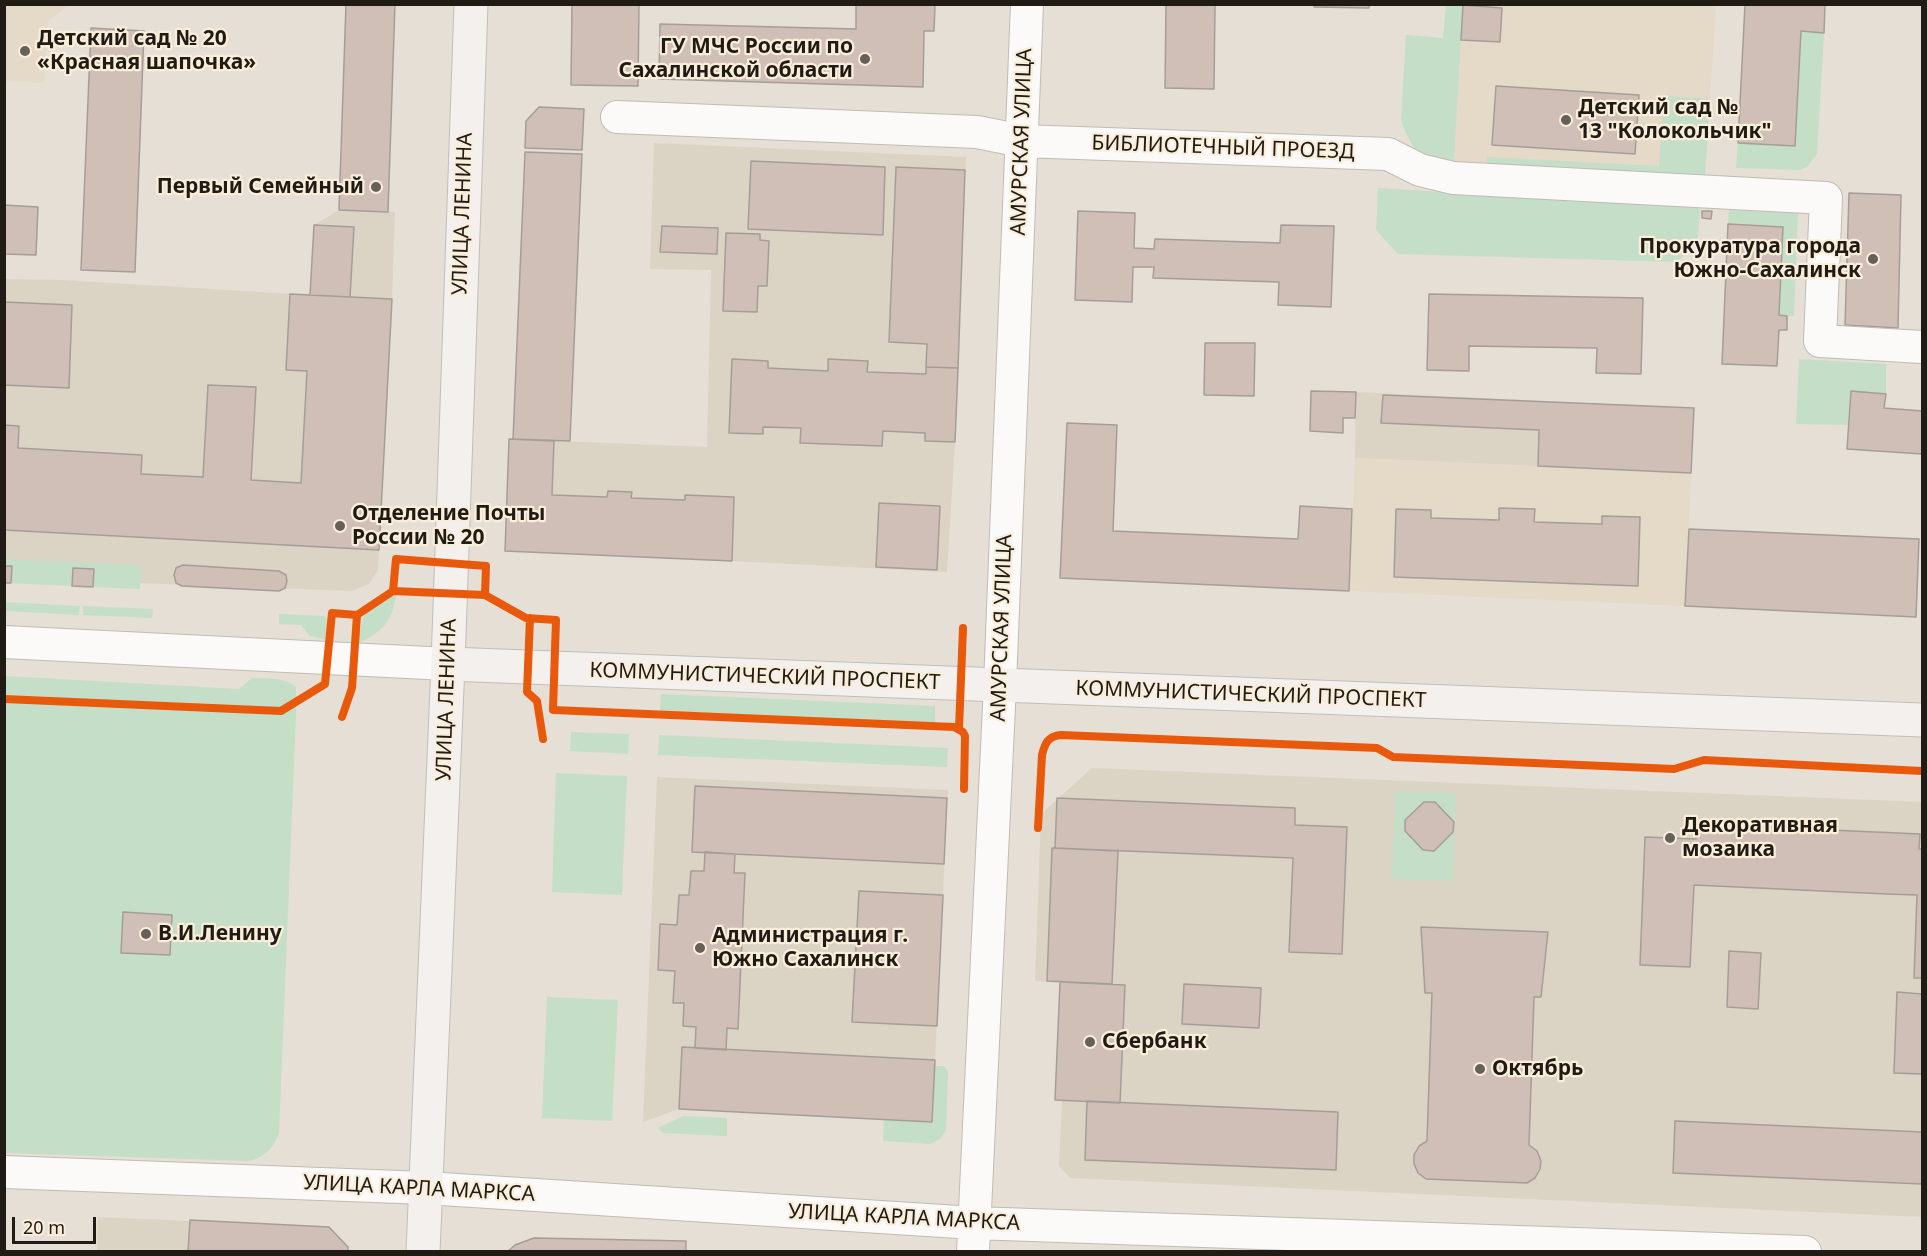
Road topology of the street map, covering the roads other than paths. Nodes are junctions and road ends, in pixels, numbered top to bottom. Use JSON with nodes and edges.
{"nodes":[{"id":1,"x":471,"y":4,"type":"edge"},
{"id":2,"x":1027,"y":4,"type":"edge"},
{"id":3,"x":617,"y":117,"type":"dead end"},
{"id":4,"x":1022,"y":141,"type":"junction"},
{"id":5,"x":1923,"y":347,"type":"edge"},
{"id":6,"x":4,"y":642,"type":"edge"},
{"id":7,"x":448,"y":664,"type":"junction"},
{"id":8,"x":1000,"y":685,"type":"junction"},
{"id":9,"x":1923,"y":720,"type":"edge"},
{"id":10,"x":4,"y":1172,"type":"edge"},
{"id":11,"x":426,"y":1188,"type":"junction"},
{"id":12,"x":973,"y":1237,"type":"edge"},
{"id":13,"x":423,"y":1251,"type":"edge"},
{"id":14,"x":1805,"y":1251,"type":"edge"}],
"edges":[{"from":1,"to":7,"type":"main road","name":"УЛИЦА ЛЕНИНА"},
{"from":2,"to":4,"type":"street","name":"АМУРСКАЯ УЛИЦА"},
{"from":3,"to":4,"type":"street","name":"БИБЛИОТЕЧНЫЙ ПРОЕЗД"},
{"from":4,"to":5,"type":"street","name":"БИБЛИОТЕЧНЫЙ ПРОЕЗД"},
{"from":4,"to":8,"type":"street","name":"АМУРСКАЯ УЛИЦА"},
{"from":6,"to":7,"type":"street","name":"КОММУНИСТИЧЕСКИЙ ПРОСПЕКТ"},
{"from":7,"to":8,"type":"main road","name":"КОММУНИСТИЧЕСКИЙ ПРОСПЕКТ"},
{"from":7,"to":11,"type":"main road","name":"УЛИЦА ЛЕНИНА"},
{"from":8,"to":9,"type":"main road","name":"КОММУНИСТИЧЕСКИЙ ПРОСПЕКТ"},
{"from":8,"to":12,"type":"street","name":"АМУРСКАЯ УЛИЦА"},
{"from":10,"to":11,"type":"street","name":"УЛИЦА КАРЛА МАРКСА"},
{"from":11,"to":12,"type":"street","name":"УЛИЦА КАРЛА МАРКСА"},
{"from":11,"to":13,"type":"main road","name":"УЛИЦА ЛЕНИНА"},
{"from":12,"to":14,"type":"street","name":"УЛИЦА КАРЛА МАРКСА"}]}
